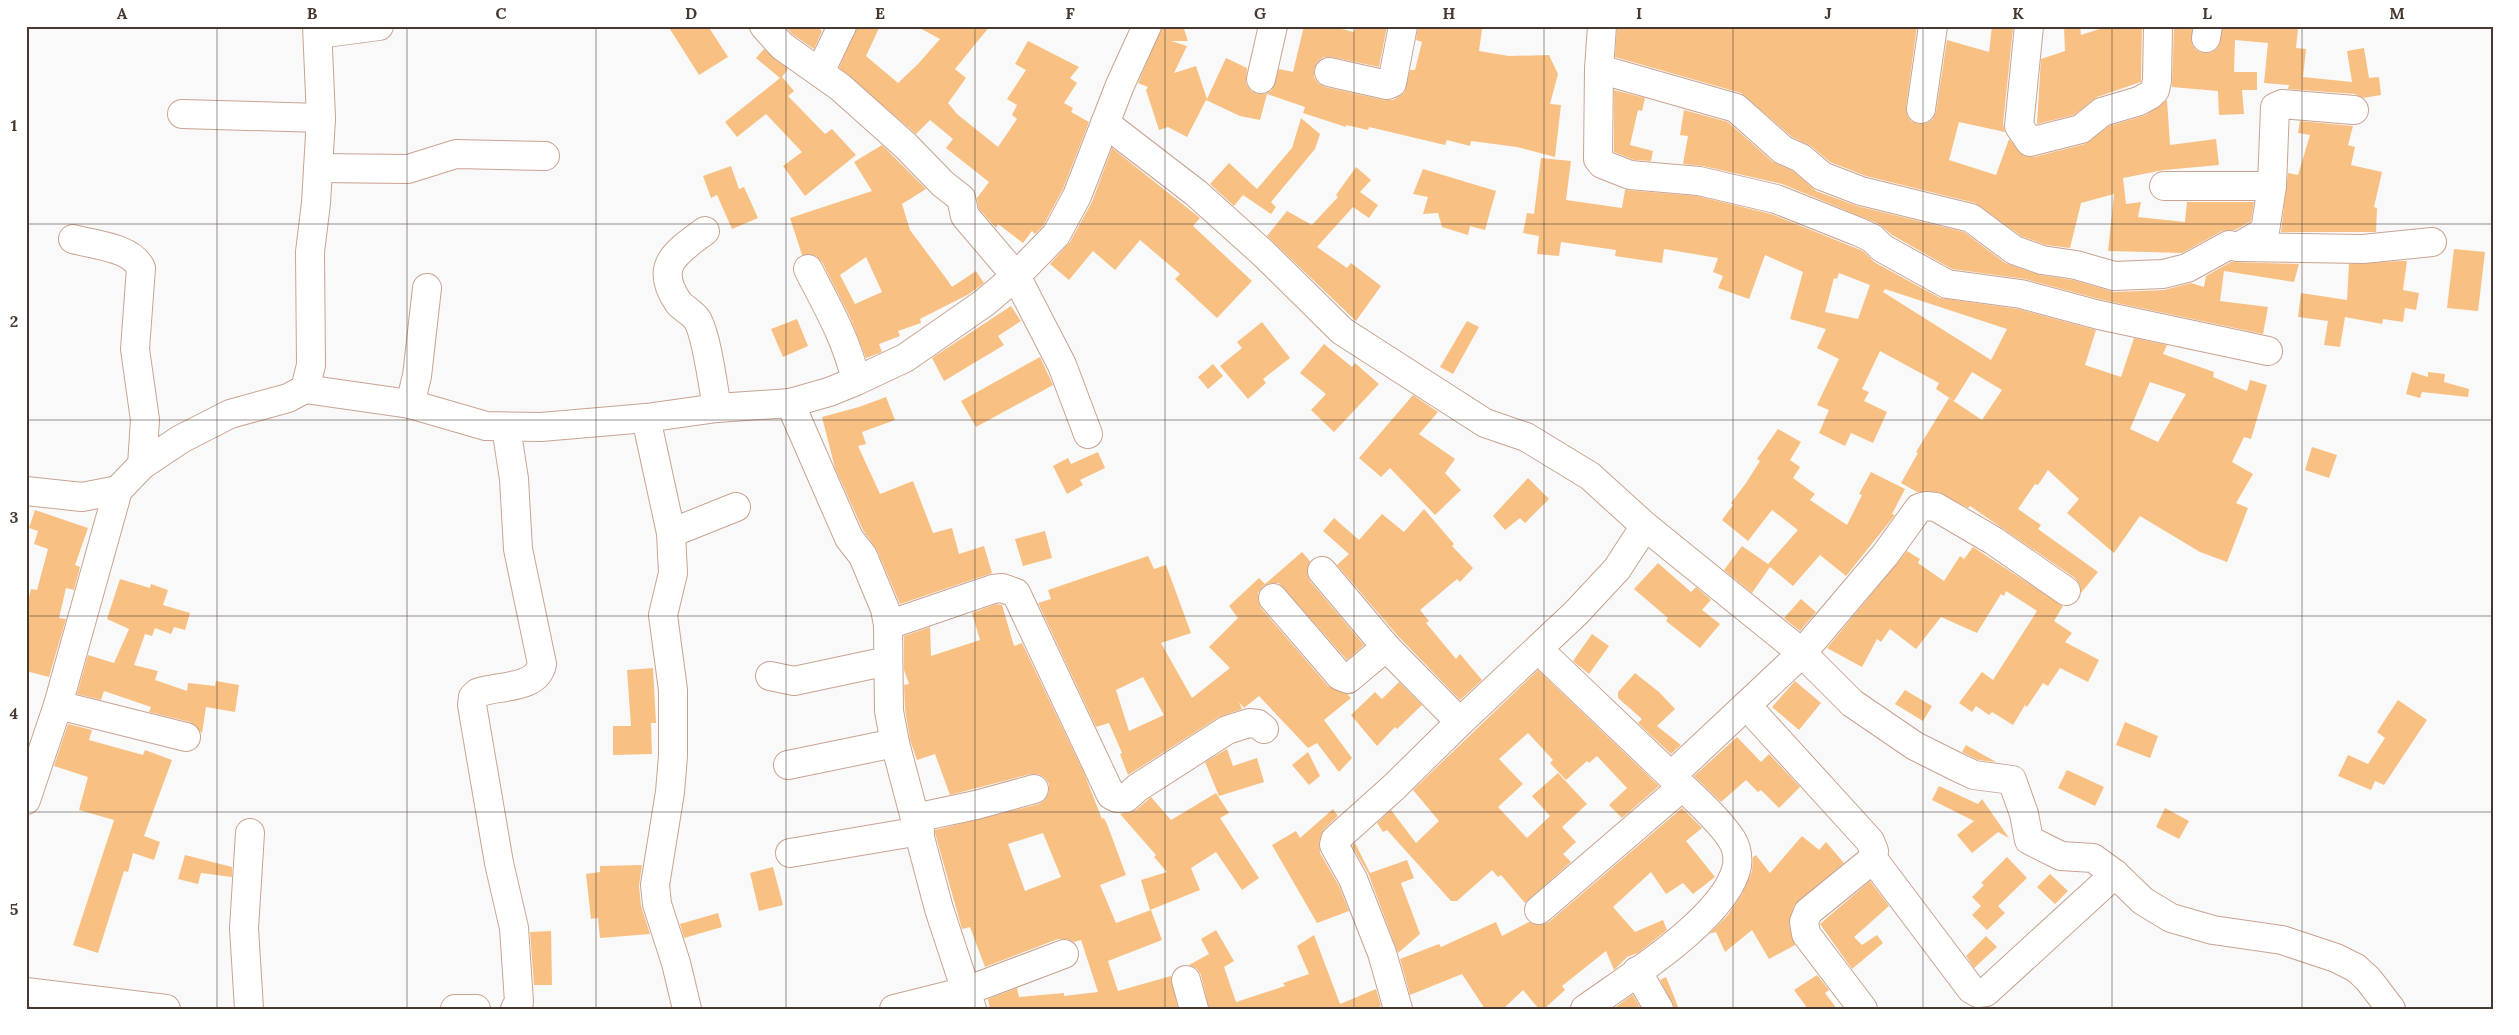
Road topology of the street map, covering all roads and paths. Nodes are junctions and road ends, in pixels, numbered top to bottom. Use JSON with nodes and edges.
{"nodes":[{"id":1,"x":379,"y":26,"type":"edge"},
{"id":2,"x":764,"y":26,"type":"edge"},
{"id":3,"x":842,"y":26,"type":"edge"},
{"id":4,"x":1147,"y":26,"type":"edge"},
{"id":5,"x":1274,"y":26,"type":"edge"},
{"id":6,"x":1403,"y":26,"type":"edge"},
{"id":7,"x":1602,"y":26,"type":"edge"},
{"id":8,"x":1933,"y":26,"type":"edge"},
{"id":9,"x":2029,"y":26,"type":"edge"},
{"id":10,"x":2158,"y":26,"type":"edge"},
{"id":11,"x":317,"y":30,"type":"edge"},
{"id":12,"x":1599,"y":69,"type":"junction"},
{"id":13,"x":820,"y":72,"type":"junction"},
{"id":14,"x":1329,"y":72,"type":"dead end"},
{"id":15,"x":1261,"y":78,"type":"dead end"},
{"id":16,"x":1921,"y":108,"type":"dead end"},
{"id":17,"x":2354,"y":110,"type":"dead end"},
{"id":18,"x":182,"y":114,"type":"dead end"},
{"id":19,"x":321,"y":118,"type":"junction"},
{"id":20,"x":1105,"y":122,"type":"junction"},
{"id":21,"x":544,"y":156,"type":"dead end"},
{"id":22,"x":318,"y":168,"type":"junction"},
{"id":23,"x":2164,"y":186,"type":"dead end"},
{"id":24,"x":2272,"y":186,"type":"junction"},
{"id":25,"x":705,"y":231,"type":"dead end"},
{"id":26,"x":73,"y":239,"type":"dead end"},
{"id":27,"x":2432,"y":242,"type":"dead end"},
{"id":28,"x":2238,"y":247,"type":"junction"},
{"id":29,"x":808,"y":269,"type":"dead end"},
{"id":30,"x":1016,"y":276,"type":"junction"},
{"id":31,"x":426,"y":288,"type":"dead end"},
{"id":32,"x":2268,"y":350,"type":"dead end"},
{"id":33,"x":856,"y":382,"type":"junction"},
{"id":34,"x":305,"y":389,"type":"junction"},
{"id":35,"x":790,"y":403,"type":"junction"},
{"id":36,"x":410,"y":404,"type":"junction"},
{"id":37,"x":717,"y":408,"type":"junction"},
{"id":38,"x":646,"y":418,"type":"junction"},
{"id":39,"x":506,"y":427,"type":"junction"},
{"id":40,"x":1088,"y":434,"type":"dead end"},
{"id":41,"x":142,"y":465,"type":"junction"},
{"id":42,"x":118,"y":490,"type":"junction"},
{"id":43,"x":26,"y":491,"type":"edge"},
{"id":44,"x":736,"y":507,"type":"dead end"},
{"id":45,"x":1645,"y":526,"type":"junction"},
{"id":46,"x":671,"y":533,"type":"junction"},
{"id":47,"x":1322,"y":571,"type":"dead end"},
{"id":48,"x":2066,"y":591,"type":"dead end"},
{"id":49,"x":1273,"y":598,"type":"dead end"},
{"id":50,"x":888,"y":625,"type":"junction"},
{"id":51,"x":1386,"y":646,"type":"junction"},
{"id":52,"x":1538,"y":649,"type":"junction"},
{"id":53,"x":1802,"y":653,"type":"junction"},
{"id":54,"x":888,"y":661,"type":"junction"},
{"id":55,"x":770,"y":676,"type":"dead end"},
{"id":56,"x":58,"y":705,"type":"junction"},
{"id":57,"x":1747,"y":706,"type":"junction"},
{"id":58,"x":1460,"y":722,"type":"junction"},
{"id":59,"x":1264,"y":729,"type":"dead end"},
{"id":60,"x":186,"y":737,"type":"dead end"},
{"id":61,"x":895,"y":743,"type":"junction"},
{"id":62,"x":788,"y":765,"type":"dead end"},
{"id":63,"x":1677,"y":781,"type":"junction"},
{"id":64,"x":1034,"y":789,"type":"dead end"},
{"id":65,"x":26,"y":800,"type":"edge"},
{"id":66,"x":917,"y":825,"type":"junction"},
{"id":67,"x":250,"y":833,"type":"dead end"},
{"id":68,"x":790,"y":853,"type":"dead end"},
{"id":69,"x":1873,"y":859,"type":"junction"},
{"id":70,"x":2115,"y":874,"type":"junction"},
{"id":71,"x":1539,"y":910,"type":"dead end"},
{"id":72,"x":1064,"y":954,"type":"dead end"},
{"id":73,"x":1637,"y":971,"type":"junction"},
{"id":74,"x":1186,"y":980,"type":"dead end"},
{"id":75,"x":26,"y":992,"type":"edge"},
{"id":76,"x":969,"y":1000,"type":"edge"},
{"id":77,"x":166,"y":1009,"type":"edge"},
{"id":78,"x":249,"y":1009,"type":"edge"},
{"id":79,"x":455,"y":1009,"type":"edge"},
{"id":80,"x":476,"y":1009,"type":"edge"},
{"id":81,"x":515,"y":1009,"type":"edge"},
{"id":82,"x":687,"y":1009,"type":"edge"},
{"id":83,"x":894,"y":1009,"type":"edge"},
{"id":84,"x":1194,"y":1009,"type":"edge"},
{"id":85,"x":1398,"y":1009,"type":"edge"},
{"id":86,"x":1585,"y":1009,"type":"edge"},
{"id":87,"x":1659,"y":1009,"type":"edge"},
{"id":88,"x":1863,"y":1009,"type":"edge"},
{"id":89,"x":2390,"y":1009,"type":"edge"}],
"edges":[{"from":1,"to":11,"type":"street"},
{"from":2,"to":13,"type":"street"},
{"from":3,"to":13,"type":"street"},
{"from":4,"to":20,"type":"street"},
{"from":5,"to":15,"type":"street"},
{"from":6,"to":14,"type":"street"},
{"from":7,"to":12,"type":"street"},
{"from":8,"to":16,"type":"street"},
{"from":9,"to":10,"type":"street"},
{"from":11,"to":19,"type":"street"},
{"from":12,"to":28,"type":"street"},
{"from":12,"to":32,"type":"street"},
{"from":13,"to":30,"type":"street"},
{"from":17,"to":24,"type":"street"},
{"from":18,"to":19,"type":"street"},
{"from":19,"to":22,"type":"street"},
{"from":20,"to":30,"type":"street"},
{"from":20,"to":45,"type":"street"},
{"from":21,"to":22,"type":"street"},
{"from":22,"to":34,"type":"street"},
{"from":23,"to":24,"type":"street"},
{"from":24,"to":28,"type":"street"},
{"from":25,"to":37,"type":"street"},
{"from":26,"to":41,"type":"street"},
{"from":27,"to":28,"type":"street"},
{"from":29,"to":33,"type":"street"},
{"from":30,"to":33,"type":"street"},
{"from":30,"to":40,"type":"street"},
{"from":31,"to":36,"type":"street"},
{"from":33,"to":35,"type":"street"},
{"from":34,"to":36,"type":"street"},
{"from":34,"to":41,"type":"street"},
{"from":35,"to":37,"type":"street"},
{"from":35,"to":50,"type":"street"},
{"from":36,"to":39,"type":"street"},
{"from":37,"to":38,"type":"street"},
{"from":38,"to":39,"type":"street"},
{"from":38,"to":46,"type":"street"},
{"from":39,"to":81,"type":"street"},
{"from":41,"to":42,"type":"street"},
{"from":42,"to":43,"type":"street"},
{"from":42,"to":56,"type":"street"},
{"from":44,"to":46,"type":"street"},
{"from":45,"to":52,"type":"street"},
{"from":45,"to":53,"type":"street"},
{"from":46,"to":82,"type":"street"},
{"from":47,"to":51,"type":"street"},
{"from":48,"to":53,"type":"street"},
{"from":49,"to":51,"type":"street"},
{"from":50,"to":54,"type":"street"},
{"from":50,"to":59,"type":"street"},
{"from":51,"to":58,"type":"street"},
{"from":52,"to":58,"type":"street"},
{"from":52,"to":63,"type":"street"},
{"from":53,"to":57,"type":"street"},
{"from":53,"to":70,"type":"street"},
{"from":54,"to":55,"type":"street"},
{"from":54,"to":61,"type":"street"},
{"from":56,"to":60,"type":"street"},
{"from":56,"to":65,"type":"street"},
{"from":57,"to":63,"type":"street"},
{"from":57,"to":69,"type":"street"},
{"from":58,"to":85,"type":"street"},
{"from":61,"to":62,"type":"street"},
{"from":61,"to":66,"type":"street"},
{"from":63,"to":71,"type":"street"},
{"from":63,"to":73,"type":"street"},
{"from":64,"to":66,"type":"street"},
{"from":66,"to":68,"type":"street"},
{"from":66,"to":76,"type":"street"},
{"from":67,"to":78,"type":"street"},
{"from":69,"to":70,"type":"street"},
{"from":69,"to":88,"type":"street"},
{"from":70,"to":89,"type":"street"},
{"from":72,"to":76,"type":"street"},
{"from":73,"to":86,"type":"street"},
{"from":73,"to":87,"type":"street"},
{"from":74,"to":84,"type":"street"},
{"from":75,"to":77,"type":"street"},
{"from":76,"to":83,"type":"street"},
{"from":79,"to":80,"type":"street"}]}
